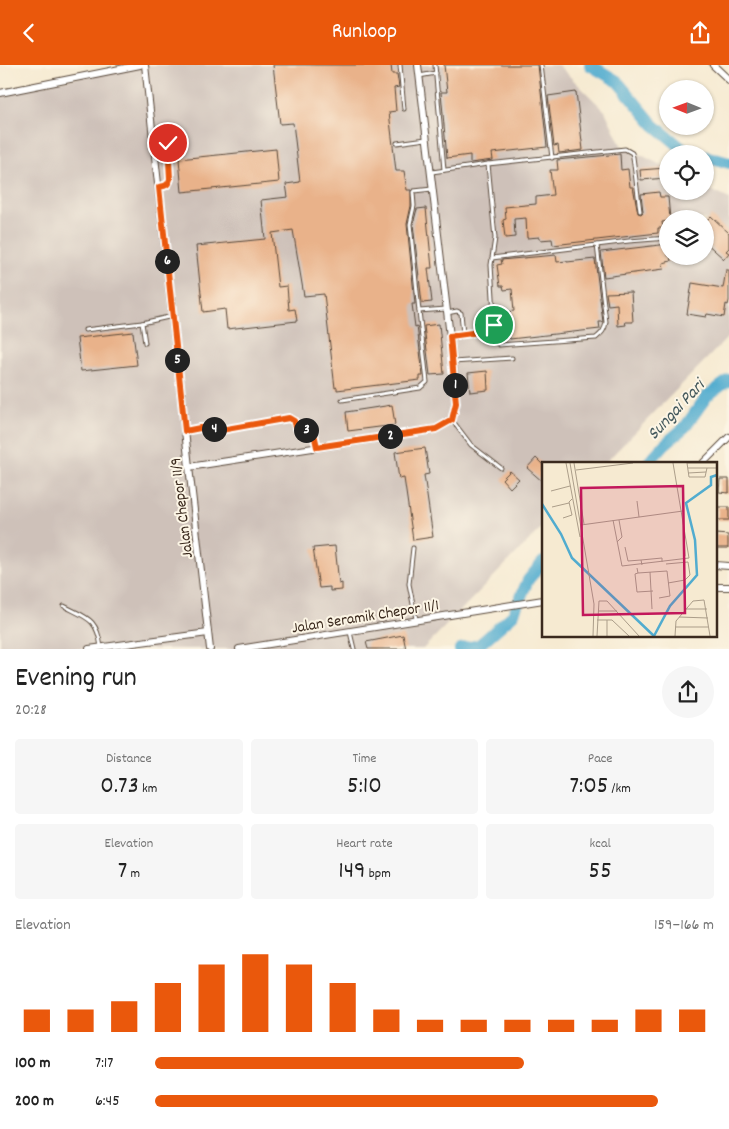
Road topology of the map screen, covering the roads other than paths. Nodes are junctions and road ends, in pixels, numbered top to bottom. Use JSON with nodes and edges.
{"nodes":[{"id":1,"x":140,"y":65,"type":"edge"},
{"id":2,"x":145,"y":65,"type":"edge"},
{"id":3,"x":400,"y":65,"type":"edge"},
{"id":4,"x":418,"y":65,"type":"edge"},
{"id":5,"x":435,"y":65,"type":"edge"},
{"id":6,"x":541,"y":65,"type":"edge"},
{"id":7,"x":713,"y":65,"type":"edge"},
{"id":8,"x":436,"y":73,"type":"junction"},
{"id":9,"x":419,"y":76,"type":"junction"},
{"id":10,"x":729,"y":80,"type":"edge"},
{"id":11,"x":0,"y":93,"type":"edge"},
{"id":12,"x":404,"y":109,"type":"dead end"},
{"id":13,"x":426,"y":139,"type":"junction"},
{"id":14,"x":168,"y":143,"type":"dead end"},
{"id":15,"x":397,"y":143,"type":"dead end"},
{"id":16,"x":552,"y":158,"type":"junction"},
{"id":17,"x":488,"y":164,"type":"junction"},
{"id":18,"x":444,"y":170,"type":"junction"},
{"id":19,"x":430,"y":172,"type":"junction"},
{"id":20,"x":159,"y":187,"type":"junction"},
{"id":21,"x":432,"y":189,"type":"junction"},
{"id":22,"x":640,"y":211,"type":"dead end"},
{"id":23,"x":659,"y":240,"type":"edge"},
{"id":24,"x":597,"y":245,"type":"junction"},
{"id":25,"x":492,"y":258,"type":"junction"},
{"id":26,"x":419,"y":311,"type":"junction"},
{"id":27,"x":446,"y":311,"type":"junction"},
{"id":28,"x":173,"y":316,"type":"junction"},
{"id":29,"x":142,"y":323,"type":"junction"},
{"id":30,"x":85,"y":330,"type":"dead end"},
{"id":31,"x":494,"y":330,"type":"junction"},
{"id":32,"x":463,"y":334,"type":"junction"},
{"id":33,"x":450,"y":336,"type":"junction"},
{"id":34,"x":145,"y":343,"type":"dead end"},
{"id":35,"x":512,"y":358,"type":"dead end"},
{"id":36,"x":453,"y":361,"type":"junction"},
{"id":37,"x":342,"y":400,"type":"dead end"},
{"id":38,"x":452,"y":420,"type":"junction"},
{"id":39,"x":185,"y":431,"type":"junction"},
{"id":40,"x":729,"y":437,"type":"edge"},
{"id":41,"x":317,"y":447,"type":"junction"},
{"id":42,"x":710,"y":459,"type":"edge"},
{"id":43,"x":188,"y":467,"type":"junction"},
{"id":44,"x":501,"y":468,"type":"dead end"},
{"id":45,"x":412,"y":548,"type":"dead end"},
{"id":46,"x":716,"y":565,"type":"edge"},
{"id":47,"x":729,"y":566,"type":"edge"},
{"id":48,"x":716,"y":587,"type":"edge"},
{"id":49,"x":729,"y":587,"type":"edge"},
{"id":50,"x":540,"y":601,"type":"edge"},
{"id":51,"x":64,"y":606,"type":"dead end"},
{"id":52,"x":416,"y":620,"type":"junction"},
{"id":53,"x":350,"y":631,"type":"junction"},
{"id":54,"x":208,"y":633,"type":"junction"},
{"id":55,"x":101,"y":647,"type":"junction"},
{"id":56,"x":89,"y":649,"type":"edge"},
{"id":57,"x":210,"y":649,"type":"edge"},
{"id":58,"x":239,"y":649,"type":"edge"},
{"id":59,"x":354,"y":649,"type":"edge"}],
"edges":[{"from":1,"to":11,"type":"street"},
{"from":2,"to":20,"type":"street","name":"Jalan Chepor 11/9"},
{"from":3,"to":12,"type":"lane"},
{"from":4,"to":9,"type":"street"},
{"from":5,"to":8,"type":"lane"},
{"from":6,"to":16,"type":"lane"},
{"from":7,"to":10,"type":"street"},
{"from":8,"to":9,"type":"lane"},
{"from":8,"to":18,"type":"lane"},
{"from":9,"to":13,"type":"street"},
{"from":13,"to":15,"type":"lane"},
{"from":13,"to":19,"type":"street"},
{"from":14,"to":20,"type":"lane"},
{"from":16,"to":17,"type":"lane"},
{"from":16,"to":22,"type":"lane"},
{"from":17,"to":18,"type":"lane"},
{"from":17,"to":25,"type":"lane"},
{"from":18,"to":19,"type":"lane"},
{"from":19,"to":21,"type":"street"},
{"from":20,"to":28,"type":"street","name":"Jalan Chepor 11/9"},
{"from":21,"to":26,"type":"lane"},
{"from":21,"to":27,"type":"street"},
{"from":23,"to":24,"type":"lane"},
{"from":24,"to":25,"type":"lane"},
{"from":24,"to":31,"type":"lane"},
{"from":25,"to":31,"type":"lane"},
{"from":26,"to":27,"type":"lane"},
{"from":26,"to":37,"type":"lane"},
{"from":27,"to":32,"type":"lane"},
{"from":27,"to":33,"type":"street"},
{"from":28,"to":29,"type":"lane"},
{"from":28,"to":39,"type":"street","name":"Jalan Chepor 11/9"},
{"from":29,"to":30,"type":"lane"},
{"from":29,"to":34,"type":"lane"},
{"from":31,"to":32,"type":"lane"},
{"from":32,"to":33,"type":"lane"},
{"from":33,"to":36,"type":"street"},
{"from":35,"to":36,"type":"lane"},
{"from":36,"to":38,"type":"street"},
{"from":38,"to":41,"type":"street"},
{"from":38,"to":44,"type":"lane"},
{"from":39,"to":41,"type":"lane"},
{"from":39,"to":43,"type":"street","name":"Jalan Chepor 11/9"},
{"from":40,"to":42,"type":"street"},
{"from":41,"to":43,"type":"street"},
{"from":43,"to":54,"type":"street","name":"Jalan Chepor 11/9"},
{"from":45,"to":52,"type":"lane"},
{"from":46,"to":47,"type":"street"},
{"from":48,"to":49,"type":"street"},
{"from":50,"to":52,"type":"street","name":"Jalan Seramik Chepor 11/1"},
{"from":51,"to":55,"type":"lane"},
{"from":52,"to":53,"type":"street","name":"Jalan Seramik Chepor 11/1"},
{"from":53,"to":58,"type":"street","name":"Jalan Seramik Chepor 11/1"},
{"from":53,"to":59,"type":"lane"},
{"from":54,"to":55,"type":"street"},
{"from":54,"to":57,"type":"street","name":"Jalan Chepor 11/9"},
{"from":55,"to":56,"type":"street"}]}
